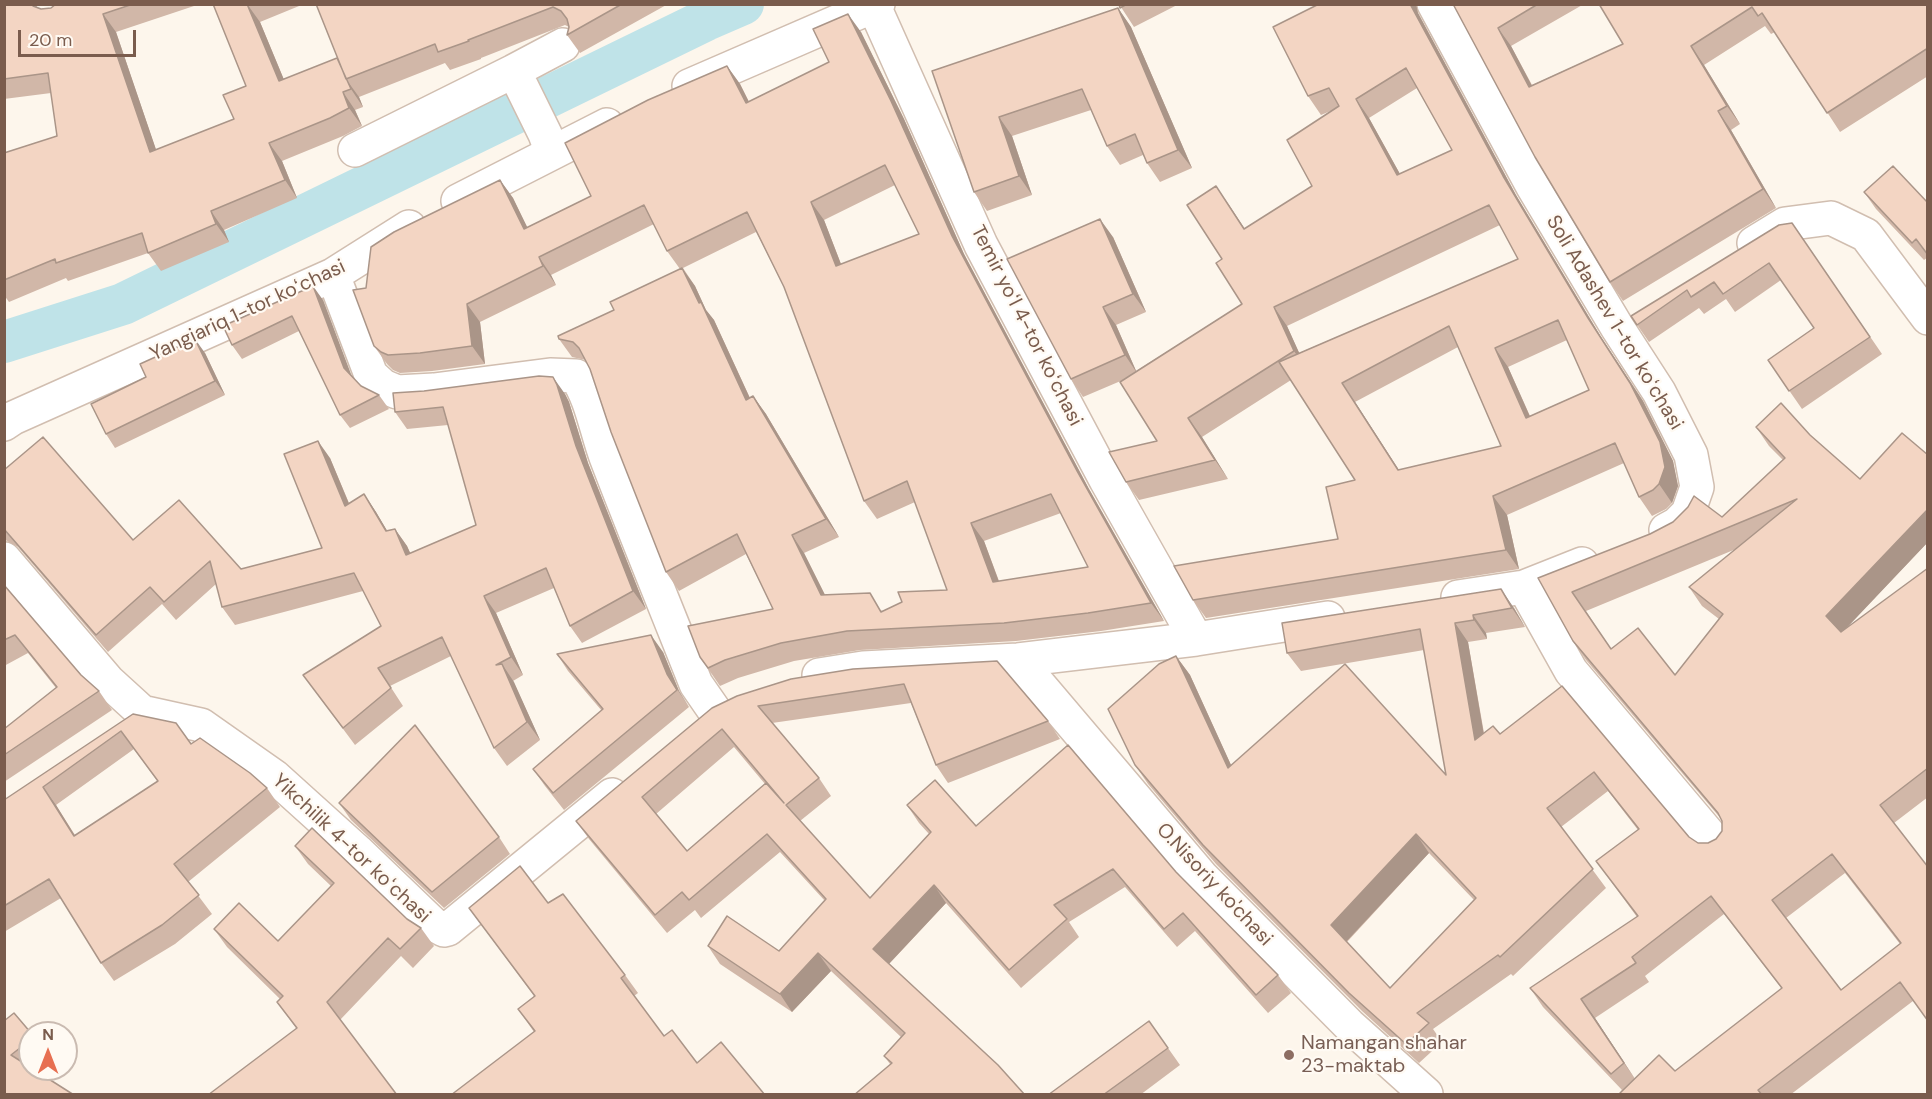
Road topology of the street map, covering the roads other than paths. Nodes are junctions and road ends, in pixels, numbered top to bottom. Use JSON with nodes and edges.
{"nodes":[{"id":1,"x":1434,"y":4,"type":"edge"},
{"id":2,"x":875,"y":5,"type":"edge"},
{"id":3,"x":563,"y":45,"type":"dead end"},
{"id":4,"x":519,"y":82,"type":"junction"},
{"id":5,"x":663,"y":97,"type":"edge"},
{"id":6,"x":633,"y":112,"type":"edge"},
{"id":7,"x":549,"y":143,"type":"junction"},
{"id":8,"x":356,"y":150,"type":"dead end"},
{"id":9,"x":1725,"y":260,"type":"edge"},
{"id":10,"x":333,"y":275,"type":"junction"},
{"id":11,"x":1647,"y":309,"type":"edge"},
{"id":12,"x":1928,"y":318,"type":"edge"},
{"id":13,"x":1617,"y":327,"type":"junction"},
{"id":14,"x":4,"y":424,"type":"edge"},
{"id":15,"x":1635,"y":543,"type":"edge"},
{"id":16,"x":1605,"y":555,"type":"edge"},
{"id":17,"x":4,"y":559,"type":"edge"},
{"id":18,"x":1524,"y":587,"type":"junction"},
{"id":19,"x":1428,"y":602,"type":"edge"},
{"id":20,"x":1359,"y":613,"type":"edge"},
{"id":21,"x":1196,"y":639,"type":"junction"},
{"id":22,"x":1018,"y":660,"type":"junction"},
{"id":23,"x":788,"y":682,"type":"edge"},
{"id":24,"x":743,"y":696,"type":"edge"},
{"id":25,"x":714,"y":710,"type":"junction"},
{"id":26,"x":142,"y":712,"type":"junction"},
{"id":27,"x":113,"y":732,"type":"edge"},
{"id":28,"x":687,"y":732,"type":"edge"},
{"id":29,"x":634,"y":776,"type":"edge"},
{"id":30,"x":1718,"y":844,"type":"edge"},
{"id":31,"x":1426,"y":1095,"type":"edge"}],
"edges":[{"from":1,"to":13,"type":"street","name":"Soli Adashev 1-tor koʻchasi"},
{"from":2,"to":5,"type":"street"},
{"from":2,"to":21,"type":"street","name":"Temir yoʻl 4-tor koʻchasi"},
{"from":3,"to":4,"type":"street"},
{"from":4,"to":7,"type":"street"},
{"from":4,"to":8,"type":"street"},
{"from":6,"to":7,"type":"street","name":"Yangiariq 1-tor koʻchasi"},
{"from":7,"to":10,"type":"street","name":"Yangiariq 1-tor koʻchasi"},
{"from":9,"to":12,"type":"street"},
{"from":10,"to":14,"type":"street","name":"Yangiariq 1-tor koʻchasi"},
{"from":10,"to":25,"type":"street"},
{"from":11,"to":13,"type":"street"},
{"from":13,"to":15,"type":"street","name":"Soli Adashev 1-tor koʻchasi"},
{"from":16,"to":18,"type":"street"},
{"from":17,"to":26,"type":"street","name":"Yikchilik 4-tor koʻchasi"},
{"from":18,"to":19,"type":"street"},
{"from":18,"to":30,"type":"street"},
{"from":20,"to":21,"type":"street"},
{"from":21,"to":22,"type":"street"},
{"from":22,"to":23,"type":"street"},
{"from":22,"to":31,"type":"street","name":"O.Nisoriy ko'chasi"},
{"from":24,"to":25,"type":"street"},
{"from":25,"to":28,"type":"street"},
{"from":26,"to":27,"type":"street"},
{"from":26,"to":29,"type":"street","name":"Yikchilik 4-tor koʻchasi"}]}
